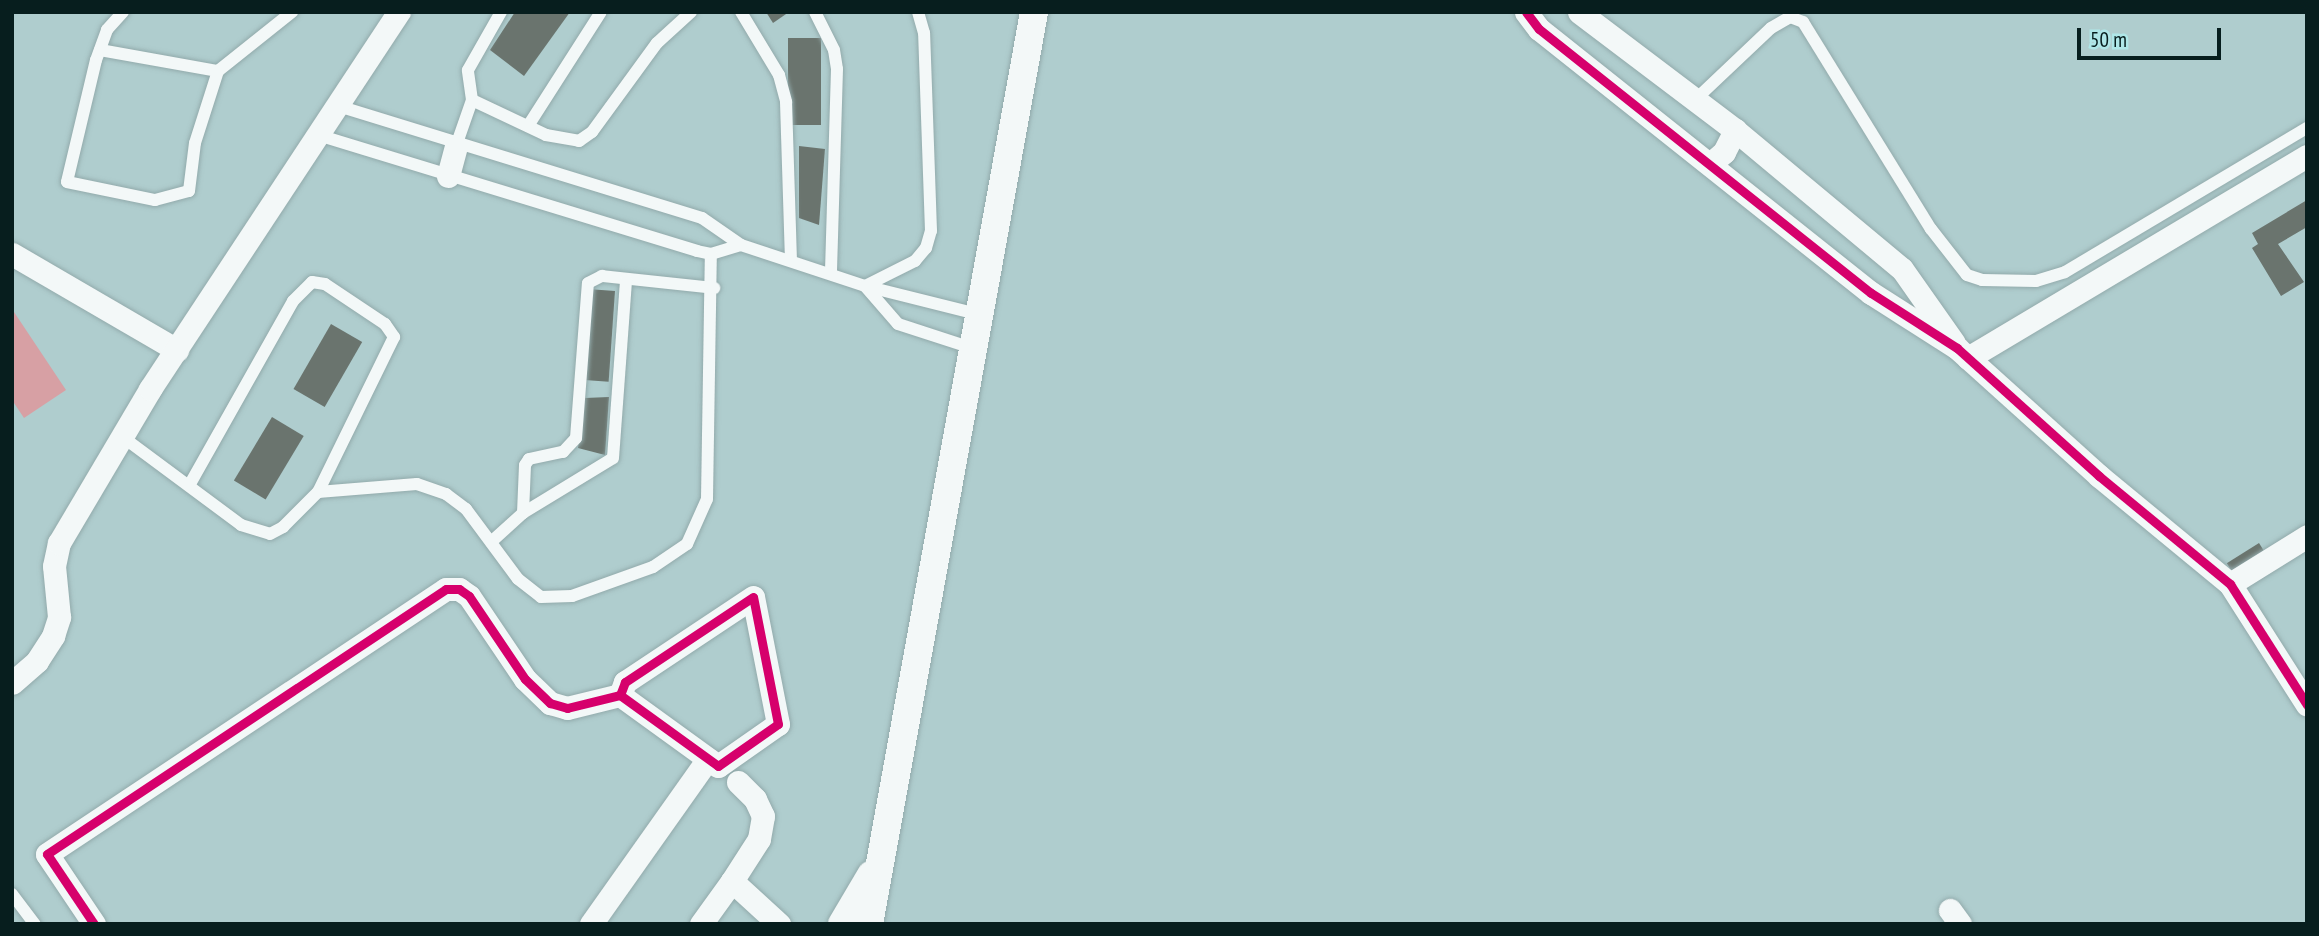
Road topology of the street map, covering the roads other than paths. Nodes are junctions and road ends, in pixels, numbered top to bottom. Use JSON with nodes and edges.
{"nodes":[{"id":1,"x":123,"y":12,"type":"edge"},
{"id":2,"x":292,"y":12,"type":"edge"},
{"id":3,"x":399,"y":12,"type":"edge"},
{"id":4,"x":501,"y":12,"type":"edge"},
{"id":5,"x":601,"y":12,"type":"edge"},
{"id":6,"x":691,"y":12,"type":"edge"},
{"id":7,"x":741,"y":12,"type":"edge"},
{"id":8,"x":815,"y":12,"type":"edge"},
{"id":9,"x":918,"y":12,"type":"edge"},
{"id":10,"x":1034,"y":12,"type":"edge"},
{"id":11,"x":1526,"y":12,"type":"edge"},
{"id":12,"x":1579,"y":12,"type":"edge"},
{"id":13,"x":1789,"y":15,"type":"edge"},
{"id":14,"x":100,"y":50,"type":"junction"},
{"id":15,"x":218,"y":71,"type":"junction"},
{"id":16,"x":1657,"y":72,"type":"junction"},
{"id":17,"x":1631,"y":98,"type":"junction"},
{"id":18,"x":1696,"y":99,"type":"junction"},
{"id":19,"x":472,"y":100,"type":"junction"},
{"id":20,"x":334,"y":105,"type":"junction"},
{"id":21,"x":528,"y":126,"type":"junction"},
{"id":22,"x":2307,"y":128,"type":"edge"},
{"id":23,"x":1735,"y":130,"type":"junction"},
{"id":24,"x":318,"y":135,"type":"junction"},
{"id":25,"x":456,"y":146,"type":"junction"},
{"id":26,"x":2307,"y":156,"type":"edge"},
{"id":27,"x":1711,"y":163,"type":"junction"},
{"id":28,"x":448,"y":176,"type":"junction"},
{"id":29,"x":1831,"y":209,"type":"junction"},
{"id":30,"x":1806,"y":240,"type":"junction"},
{"id":31,"x":741,"y":245,"type":"junction"},
{"id":32,"x":12,"y":254,"type":"edge"},
{"id":33,"x":711,"y":254,"type":"junction"},
{"id":34,"x":792,"y":260,"type":"junction"},
{"id":35,"x":831,"y":274,"type":"junction"},
{"id":36,"x":626,"y":280,"type":"junction"},
{"id":37,"x":865,"y":286,"type":"junction"},
{"id":38,"x":714,"y":288,"type":"junction"},
{"id":39,"x":978,"y":314,"type":"junction"},
{"id":40,"x":972,"y":348,"type":"junction"},
{"id":41,"x":177,"y":350,"type":"junction"},
{"id":42,"x":1962,"y":353,"type":"junction"},
{"id":43,"x":124,"y":438,"type":"junction"},
{"id":44,"x":190,"y":484,"type":"junction"},
{"id":45,"x":318,"y":492,"type":"junction"},
{"id":46,"x":523,"y":513,"type":"junction"},
{"id":47,"x":2307,"y":536,"type":"edge"},
{"id":48,"x":491,"y":542,"type":"junction"},
{"id":49,"x":2230,"y":584,"type":"junction"},
{"id":50,"x":12,"y":683,"type":"edge"},
{"id":51,"x":620,"y":695,"type":"junction"},
{"id":52,"x":2307,"y":705,"type":"edge"},
{"id":53,"x":708,"y":759,"type":"junction"},
{"id":54,"x":738,"y":782,"type":"dead end"},
{"id":55,"x":881,"y":858,"type":"junction"},
{"id":56,"x":732,"y":881,"type":"junction"},
{"id":57,"x":12,"y":894,"type":"edge"},
{"id":58,"x":35,"y":924,"type":"edge"},
{"id":59,"x":94,"y":924,"type":"edge"},
{"id":60,"x":591,"y":924,"type":"edge"},
{"id":61,"x":701,"y":924,"type":"edge"},
{"id":62,"x":779,"y":924,"type":"edge"},
{"id":63,"x":842,"y":924,"type":"edge"},
{"id":64,"x":869,"y":924,"type":"edge"}],
"edges":[{"from":1,"to":14,"type":"lane"},
{"from":2,"to":15,"type":"lane"},
{"from":3,"to":20,"type":"street"},
{"from":4,"to":19,"type":"lane"},
{"from":5,"to":21,"type":"lane"},
{"from":6,"to":21,"type":"lane"},
{"from":7,"to":34,"type":"lane"},
{"from":8,"to":35,"type":"lane"},
{"from":9,"to":37,"type":"lane"},
{"from":10,"to":39,"type":"street"},
{"from":11,"to":17,"type":"street"},
{"from":12,"to":16,"type":"street"},
{"from":13,"to":18,"type":"lane"},
{"from":13,"to":22,"type":"lane"},
{"from":14,"to":15,"type":"lane"},
{"from":14,"to":15,"type":"lane"},
{"from":16,"to":17,"type":"street"},
{"from":16,"to":18,"type":"street"},
{"from":17,"to":27,"type":"street"},
{"from":18,"to":23,"type":"street"},
{"from":19,"to":21,"type":"lane"},
{"from":19,"to":25,"type":"lane"},
{"from":20,"to":24,"type":"street"},
{"from":20,"to":25,"type":"lane"},
{"from":23,"to":27,"type":"street"},
{"from":23,"to":29,"type":"street"},
{"from":24,"to":28,"type":"lane"},
{"from":24,"to":41,"type":"street"},
{"from":25,"to":28,"type":"street"},
{"from":25,"to":31,"type":"lane"},
{"from":26,"to":42,"type":"street"},
{"from":27,"to":30,"type":"street"},
{"from":28,"to":33,"type":"lane"},
{"from":29,"to":30,"type":"street"},
{"from":29,"to":42,"type":"street"},
{"from":30,"to":42,"type":"street"},
{"from":31,"to":33,"type":"lane"},
{"from":31,"to":34,"type":"lane"},
{"from":32,"to":41,"type":"street"},
{"from":33,"to":38,"type":"lane"},
{"from":34,"to":35,"type":"lane"},
{"from":35,"to":37,"type":"lane"},
{"from":36,"to":38,"type":"lane"},
{"from":36,"to":46,"type":"lane"},
{"from":36,"to":46,"type":"lane"},
{"from":37,"to":39,"type":"lane"},
{"from":37,"to":40,"type":"lane"},
{"from":38,"to":48,"type":"lane"},
{"from":39,"to":40,"type":"street"},
{"from":40,"to":55,"type":"street"},
{"from":41,"to":43,"type":"street"},
{"from":42,"to":49,"type":"street"},
{"from":43,"to":44,"type":"lane"},
{"from":43,"to":50,"type":"street"},
{"from":44,"to":45,"type":"lane"},
{"from":44,"to":45,"type":"lane"},
{"from":45,"to":48,"type":"lane"},
{"from":46,"to":48,"type":"lane"},
{"from":47,"to":49,"type":"street"},
{"from":49,"to":52,"type":"street"},
{"from":51,"to":53,"type":"street"},
{"from":51,"to":53,"type":"street"},
{"from":51,"to":59,"type":"street"},
{"from":53,"to":60,"type":"street"},
{"from":54,"to":56,"type":"street"},
{"from":55,"to":63,"type":"street"},
{"from":55,"to":64,"type":"street"},
{"from":56,"to":61,"type":"street"},
{"from":56,"to":62,"type":"street"},
{"from":57,"to":58,"type":"lane"}]}
